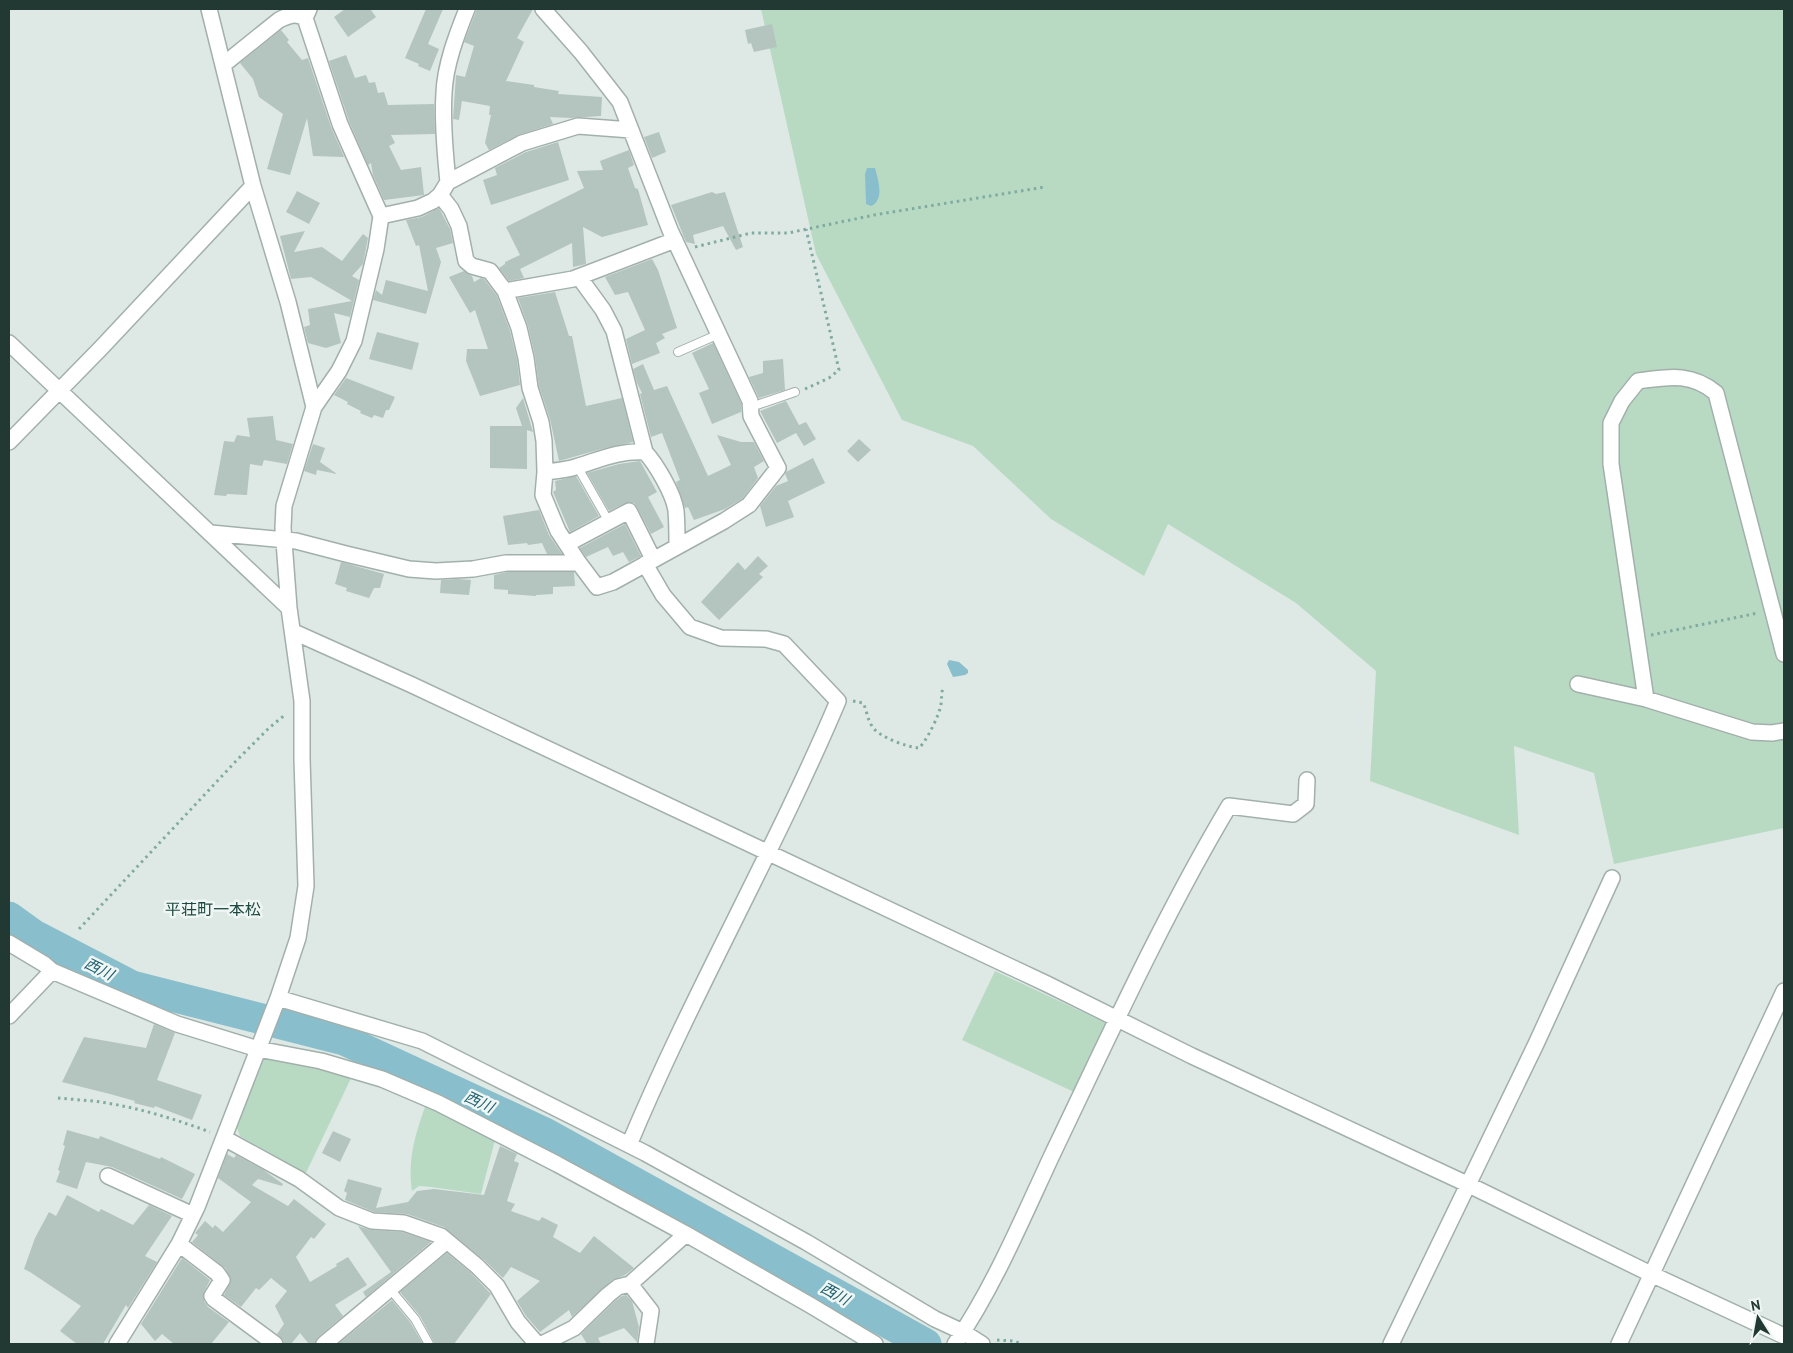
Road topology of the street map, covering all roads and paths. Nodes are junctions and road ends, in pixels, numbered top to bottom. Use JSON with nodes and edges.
{"nodes":[{"id":1,"x":209,"y":9,"type":"edge"},
{"id":2,"x":467,"y":9,"type":"edge"},
{"id":3,"x":543,"y":9,"type":"edge"},
{"id":4,"x":307,"y":13,"type":"edge"},
{"id":5,"x":223,"y":65,"type":"junction"},
{"id":6,"x":631,"y":130,"type":"junction"},
{"id":7,"x":253,"y":186,"type":"junction"},
{"id":8,"x":1045,"y":187,"type":"dead end"},
{"id":9,"x":444,"y":188,"type":"junction"},
{"id":10,"x":381,"y":216,"type":"junction"},
{"id":11,"x":806,"y":229,"type":"junction"},
{"id":12,"x":677,"y":245,"type":"junction"},
{"id":13,"x":579,"y":277,"type":"junction"},
{"id":14,"x":506,"y":292,"type":"junction"},
{"id":15,"x":719,"y":334,"type":"junction"},
{"id":16,"x":9,"y":344,"type":"edge"},
{"id":17,"x":678,"y":352,"type":"dead end"},
{"id":18,"x":58,"y":391,"type":"junction"},
{"id":19,"x":795,"y":392,"type":"joint"},
{"id":20,"x":314,"y":407,"type":"junction"},
{"id":21,"x":751,"y":407,"type":"junction"},
{"id":22,"x":9,"y":442,"type":"edge"},
{"id":23,"x":645,"y":452,"type":"junction"},
{"id":24,"x":577,"y":466,"type":"junction"},
{"id":25,"x":545,"y":472,"type":"junction"},
{"id":26,"x":608,"y":522,"type":"junction"},
{"id":27,"x":211,"y":533,"type":"junction"},
{"id":28,"x":284,"y":541,"type":"junction"},
{"id":29,"x":567,"y":544,"type":"junction"},
{"id":30,"x":677,"y":546,"type":"junction"},
{"id":31,"x":649,"y":562,"type":"junction"},
{"id":32,"x":579,"y":563,"type":"junction"},
{"id":33,"x":289,"y":608,"type":"junction"},
{"id":34,"x":1773,"y":610,"type":"junction"},
{"id":35,"x":294,"y":632,"type":"junction"},
{"id":36,"x":1636,"y":638,"type":"junction"},
{"id":37,"x":1784,"y":654,"type":"edge"},
{"id":38,"x":1578,"y":684,"type":"dead end"},
{"id":39,"x":943,"y":688,"type":"dead end"},
{"id":40,"x":1646,"y":699,"type":"junction"},
{"id":41,"x":302,"y":701,"type":"junction"},
{"id":42,"x":838,"y":701,"type":"junction"},
{"id":43,"x":1784,"y":731,"type":"edge"},
{"id":44,"x":1307,"y":780,"type":"dead end"},
{"id":45,"x":767,"y":854,"type":"junction"},
{"id":46,"x":1612,"y":878,"type":"dead end"},
{"id":47,"x":79,"y":929,"type":"dead end"},
{"id":48,"x":9,"y":943,"type":"edge"},
{"id":49,"x":52,"y":971,"type":"junction"},
{"id":50,"x":1784,"y":991,"type":"edge"},
{"id":51,"x":278,"y":998,"type":"junction"},
{"id":52,"x":9,"y":1016,"type":"edge"},
{"id":53,"x":1117,"y":1018,"type":"junction"},
{"id":54,"x":258,"y":1049,"type":"junction"},
{"id":55,"x":58,"y":1098,"type":"dead end"},
{"id":56,"x":224,"y":1138,"type":"junction"},
{"id":57,"x":629,"y":1145,"type":"junction"},
{"id":58,"x":108,"y":1176,"type":"dead end"},
{"id":59,"x":1467,"y":1184,"type":"junction"},
{"id":60,"x":193,"y":1215,"type":"junction"},
{"id":61,"x":686,"y":1234,"type":"junction"},
{"id":62,"x":447,"y":1240,"type":"junction"},
{"id":63,"x":179,"y":1244,"type":"junction"},
{"id":64,"x":1653,"y":1275,"type":"junction"},
{"id":65,"x":630,"y":1284,"type":"junction"},
{"id":66,"x":390,"y":1289,"type":"junction"},
{"id":67,"x":1784,"y":1336,"type":"edge"},
{"id":68,"x":959,"y":1338,"type":"edge"},
{"id":69,"x":117,"y":1344,"type":"edge"},
{"id":70,"x":275,"y":1344,"type":"edge"},
{"id":71,"x":324,"y":1344,"type":"edge"},
{"id":72,"x":429,"y":1344,"type":"edge"},
{"id":73,"x":536,"y":1344,"type":"edge"},
{"id":74,"x":542,"y":1344,"type":"edge"},
{"id":75,"x":646,"y":1344,"type":"edge"},
{"id":76,"x":876,"y":1344,"type":"edge"},
{"id":77,"x":982,"y":1344,"type":"edge"},
{"id":78,"x":1391,"y":1344,"type":"edge"},
{"id":79,"x":1619,"y":1344,"type":"edge"}],
"edges":[{"from":1,"to":5,"type":"street"},
{"from":2,"to":9,"type":"street"},
{"from":3,"to":6,"type":"street"},
{"from":4,"to":5,"type":"street"},
{"from":4,"to":10,"type":"street"},
{"from":5,"to":7,"type":"street"},
{"from":6,"to":9,"type":"street"},
{"from":6,"to":12,"type":"street"},
{"from":7,"to":18,"type":"street"},
{"from":7,"to":20,"type":"street"},
{"from":8,"to":11,"type":"path"},
{"from":9,"to":10,"type":"street"},
{"from":9,"to":14,"type":"street"},
{"from":10,"to":20,"type":"street"},
{"from":11,"to":12,"type":"path"},
{"from":11,"to":19,"type":"path"},
{"from":12,"to":13,"type":"street"},
{"from":12,"to":15,"type":"street"},
{"from":13,"to":14,"type":"street"},
{"from":13,"to":23,"type":"street"},
{"from":14,"to":25,"type":"street"},
{"from":15,"to":17,"type":"lane"},
{"from":15,"to":21,"type":"street"},
{"from":16,"to":18,"type":"street"},
{"from":18,"to":22,"type":"street"},
{"from":18,"to":27,"type":"street"},
{"from":19,"to":21,"type":"lane"},
{"from":20,"to":28,"type":"street"},
{"from":21,"to":30,"type":"street"},
{"from":23,"to":24,"type":"street"},
{"from":23,"to":30,"type":"street"},
{"from":24,"to":25,"type":"street"},
{"from":24,"to":26,"type":"lane"},
{"from":25,"to":29,"type":"street"},
{"from":26,"to":29,"type":"street"},
{"from":26,"to":31,"type":"street"},
{"from":27,"to":28,"type":"street"},
{"from":27,"to":33,"type":"street"},
{"from":28,"to":32,"type":"street"},
{"from":28,"to":33,"type":"street"},
{"from":29,"to":32,"type":"street"},
{"from":30,"to":31,"type":"street"},
{"from":31,"to":32,"type":"street"},
{"from":31,"to":42,"type":"street"},
{"from":33,"to":35,"type":"street"},
{"from":34,"to":36,"type":"path"},
{"from":34,"to":36,"type":"street"},
{"from":34,"to":37,"type":"street"},
{"from":35,"to":41,"type":"street"},
{"from":35,"to":45,"type":"street"},
{"from":36,"to":40,"type":"street"},
{"from":38,"to":40,"type":"street"},
{"from":39,"to":42,"type":"path"},
{"from":40,"to":43,"type":"street"},
{"from":41,"to":47,"type":"path"},
{"from":41,"to":51,"type":"street"},
{"from":42,"to":45,"type":"street"},
{"from":44,"to":53,"type":"street"},
{"from":45,"to":53,"type":"street"},
{"from":45,"to":57,"type":"street"},
{"from":46,"to":59,"type":"street"},
{"from":48,"to":49,"type":"street"},
{"from":49,"to":52,"type":"street"},
{"from":49,"to":54,"type":"street"},
{"from":50,"to":64,"type":"street"},
{"from":51,"to":54,"type":"street"},
{"from":51,"to":57,"type":"street"},
{"from":53,"to":59,"type":"street"},
{"from":53,"to":68,"type":"street"},
{"from":54,"to":56,"type":"street"},
{"from":54,"to":61,"type":"street"},
{"from":55,"to":56,"type":"path"},
{"from":56,"to":60,"type":"street"},
{"from":56,"to":62,"type":"street"},
{"from":57,"to":68,"type":"street"},
{"from":58,"to":60,"type":"street"},
{"from":59,"to":64,"type":"street"},
{"from":59,"to":78,"type":"street"},
{"from":60,"to":63,"type":"street"},
{"from":61,"to":65,"type":"street"},
{"from":61,"to":76,"type":"street"},
{"from":62,"to":66,"type":"street"},
{"from":62,"to":73,"type":"street"},
{"from":63,"to":69,"type":"street"},
{"from":63,"to":70,"type":"street"},
{"from":64,"to":67,"type":"street"},
{"from":64,"to":79,"type":"street"},
{"from":65,"to":74,"type":"street"},
{"from":65,"to":75,"type":"street"},
{"from":66,"to":71,"type":"street"},
{"from":66,"to":72,"type":"lane"},
{"from":68,"to":77,"type":"street"}]}
